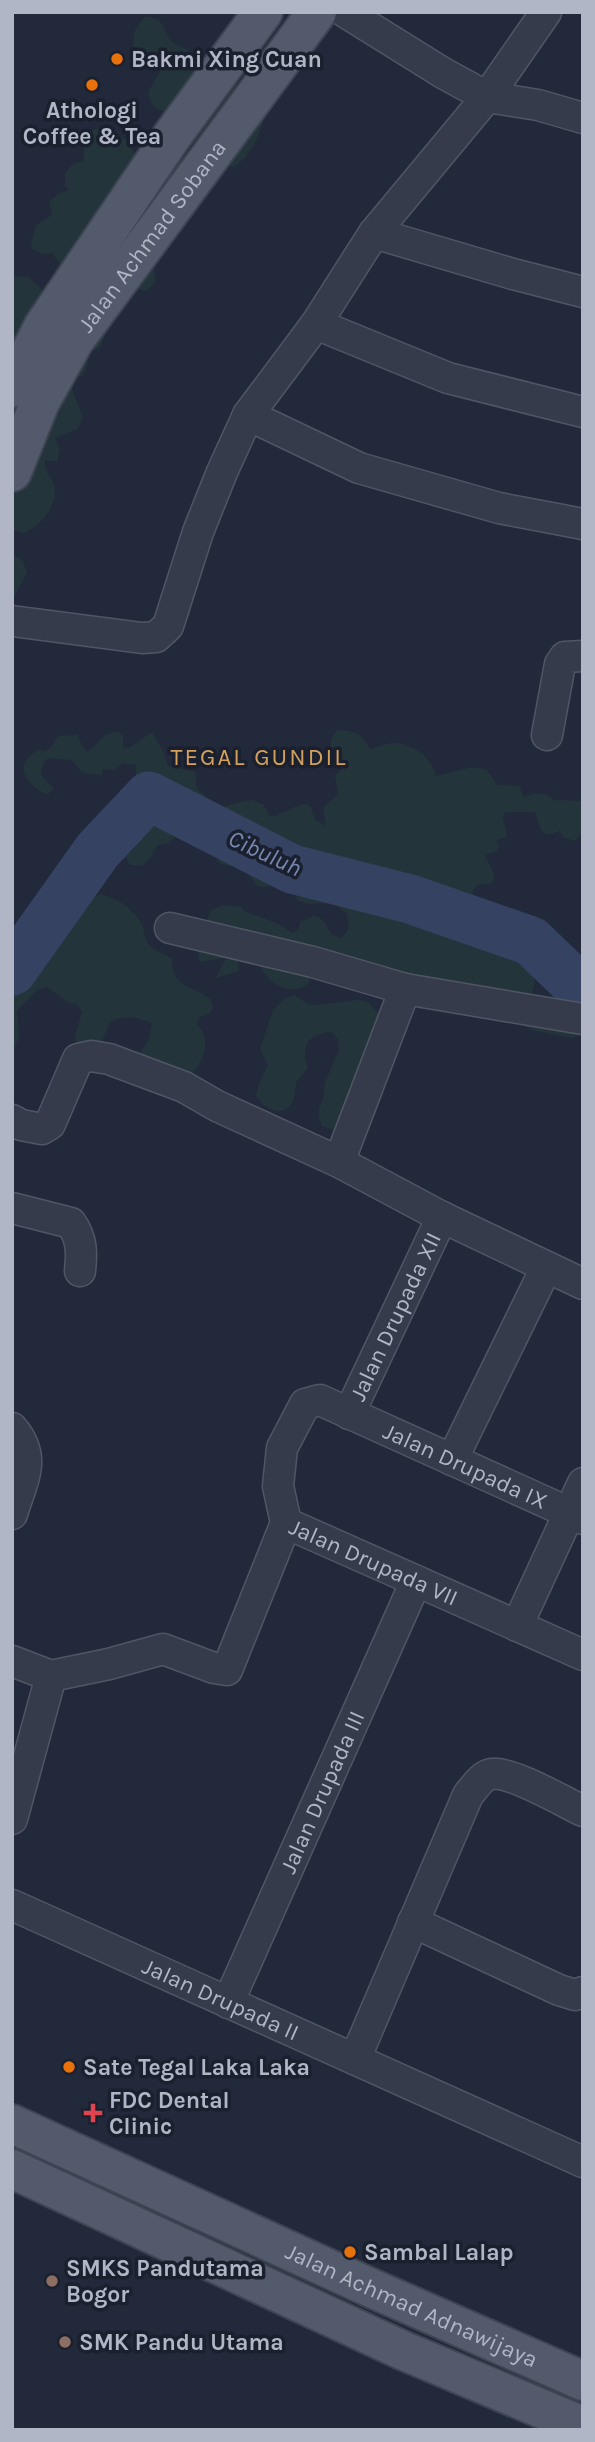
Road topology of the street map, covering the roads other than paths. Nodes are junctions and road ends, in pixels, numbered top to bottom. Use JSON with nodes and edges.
{"nodes":[{"id":1,"x":263,"y":12,"type":"edge"},
{"id":2,"x":317,"y":12,"type":"edge"},
{"id":3,"x":345,"y":12,"type":"edge"},
{"id":4,"x":546,"y":12,"type":"edge"},
{"id":5,"x":487,"y":97,"type":"junction"},
{"id":6,"x":583,"y":118,"type":"edge"},
{"id":7,"x":374,"y":233,"type":"junction"},
{"id":8,"x":583,"y":292,"type":"edge"},
{"id":9,"x":316,"y":324,"type":"junction"},
{"id":10,"x":30,"y":376,"type":"edge"},
{"id":11,"x":583,"y":412,"type":"edge"},
{"id":12,"x":248,"y":415,"type":"junction"},
{"id":13,"x":12,"y":472,"type":"edge"},
{"id":14,"x":583,"y":524,"type":"edge"},
{"id":15,"x":12,"y":621,"type":"edge"},
{"id":16,"x":583,"y":656,"type":"edge"},
{"id":17,"x":547,"y":735,"type":"dead end"},
{"id":18,"x":170,"y":928,"type":"dead end"},
{"id":19,"x":405,"y":989,"type":"junction"},
{"id":20,"x":583,"y":1020,"type":"edge"},
{"id":21,"x":12,"y":1120,"type":"edge"},
{"id":22,"x":339,"y":1162,"type":"junction"},
{"id":23,"x":12,"y":1208,"type":"edge"},
{"id":24,"x":442,"y":1217,"type":"junction"},
{"id":25,"x":546,"y":1268,"type":"junction"},
{"id":26,"x":80,"y":1271,"type":"dead end"},
{"id":27,"x":583,"y":1284,"type":"edge"},
{"id":28,"x":349,"y":1414,"type":"junction"},
{"id":29,"x":12,"y":1428,"type":"edge"},
{"id":30,"x":452,"y":1460,"type":"junction"},
{"id":31,"x":583,"y":1483,"type":"edge"},
{"id":32,"x":12,"y":1514,"type":"edge"},
{"id":33,"x":575,"y":1516,"type":"edge"},
{"id":34,"x":286,"y":1523,"type":"junction"},
{"id":35,"x":416,"y":1581,"type":"junction"},
{"id":36,"x":517,"y":1626,"type":"junction"},
{"id":37,"x":583,"y":1655,"type":"edge"},
{"id":38,"x":12,"y":1661,"type":"edge"},
{"id":39,"x":51,"y":1676,"type":"junction"},
{"id":40,"x":583,"y":1811,"type":"edge"},
{"id":41,"x":12,"y":1819,"type":"edge"},
{"id":42,"x":12,"y":1905,"type":"edge"},
{"id":43,"x":413,"y":1922,"type":"junction"},
{"id":44,"x":583,"y":1992,"type":"edge"},
{"id":45,"x":228,"y":2003,"type":"junction"},
{"id":46,"x":355,"y":2059,"type":"junction"},
{"id":47,"x":12,"y":2124,"type":"edge"},
{"id":48,"x":583,"y":2162,"type":"edge"},
{"id":49,"x":12,"y":2169,"type":"edge"},
{"id":50,"x":433,"y":2316,"type":"junction"},
{"id":51,"x":418,"y":2356,"type":"junction"},
{"id":52,"x":583,"y":2381,"type":"edge"},
{"id":53,"x":583,"y":2426,"type":"edge"}],
"edges":[{"from":1,"to":10,"type":"main road","name":"Jalan Achmad Sobana"},
{"from":2,"to":10,"type":"main road","name":"Jalan Achmad Sobana"},
{"from":3,"to":5,"type":"street"},
{"from":4,"to":5,"type":"street"},
{"from":5,"to":6,"type":"street"},
{"from":5,"to":7,"type":"street"},
{"from":7,"to":8,"type":"street"},
{"from":7,"to":9,"type":"street"},
{"from":9,"to":11,"type":"street"},
{"from":9,"to":12,"type":"street"},
{"from":10,"to":13,"type":"main road","name":"Jalan Achmad Sobana"},
{"from":12,"to":14,"type":"street"},
{"from":12,"to":15,"type":"street"},
{"from":16,"to":17,"type":"street"},
{"from":18,"to":19,"type":"street"},
{"from":19,"to":20,"type":"street"},
{"from":19,"to":22,"type":"street"},
{"from":21,"to":22,"type":"street"},
{"from":22,"to":24,"type":"street"},
{"from":23,"to":26,"type":"street"},
{"from":24,"to":25,"type":"street"},
{"from":24,"to":28,"type":"street","name":"Jalan Drupada XII"},
{"from":25,"to":27,"type":"street"},
{"from":25,"to":30,"type":"street"},
{"from":28,"to":30,"type":"street","name":"Jalan Drupada IX"},
{"from":28,"to":34,"type":"street","name":"Jalan Drupada VII"},
{"from":29,"to":32,"type":"street"},
{"from":30,"to":33,"type":"street","name":"Jalan Drupada IX"},
{"from":31,"to":33,"type":"street"},
{"from":33,"to":36,"type":"street"},
{"from":34,"to":35,"type":"street","name":"Jalan Drupada VII"},
{"from":34,"to":39,"type":"street"},
{"from":35,"to":36,"type":"street","name":"Jalan Drupada VII"},
{"from":35,"to":45,"type":"street","name":"Jalan Drupada III"},
{"from":36,"to":37,"type":"street","name":"Jalan Drupada VII"},
{"from":38,"to":39,"type":"street"},
{"from":39,"to":41,"type":"street"},
{"from":40,"to":43,"type":"street"},
{"from":42,"to":45,"type":"street","name":"Jalan Drupada II"},
{"from":43,"to":44,"type":"street"},
{"from":43,"to":46,"type":"street"},
{"from":45,"to":46,"type":"street","name":"Jalan Drupada II"},
{"from":46,"to":48,"type":"street","name":"Jalan Drupada II"},
{"from":47,"to":50,"type":"main road","name":"Jalan Achmad Adnawijaya"},
{"from":49,"to":51,"type":"main road","name":"Jalan Achmad Adnawijaya"},
{"from":50,"to":51,"type":"main road"},
{"from":50,"to":52,"type":"main road","name":"Jalan Achmad Adnawijaya"},
{"from":51,"to":53,"type":"main road","name":"Jalan Achmad Adnawijaya"}]}
